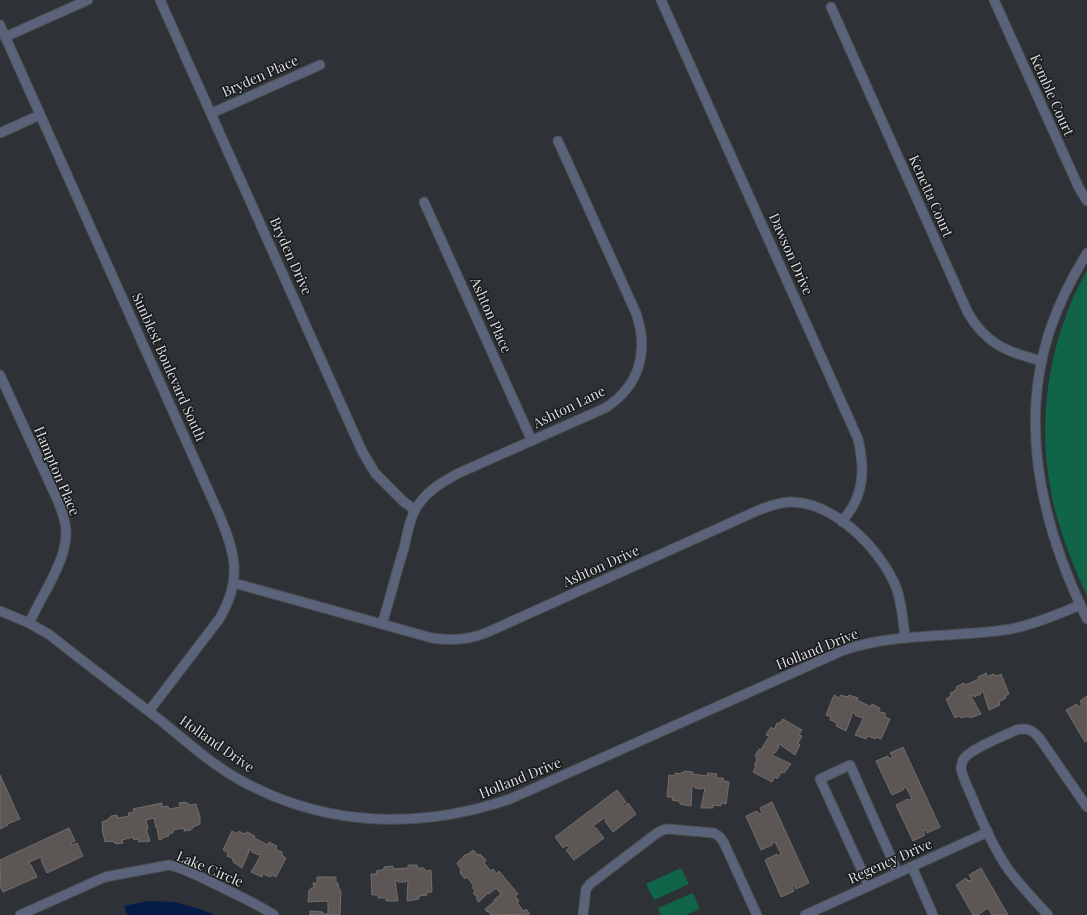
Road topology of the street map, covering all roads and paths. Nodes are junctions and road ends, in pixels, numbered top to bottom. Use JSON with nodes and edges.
{"nodes":[{"id":1,"x":88,"y":0,"type":"edge"},
{"id":2,"x":160,"y":0,"type":"edge"},
{"id":3,"x":661,"y":0,"type":"edge"},
{"id":4,"x":994,"y":0,"type":"edge"},
{"id":5,"x":831,"y":7,"type":"dead end"},
{"id":6,"x":0,"y":25,"type":"edge"},
{"id":7,"x":5,"y":37,"type":"junction"},
{"id":8,"x":320,"y":64,"type":"dead end"},
{"id":9,"x":212,"y":114,"type":"junction"},
{"id":10,"x":40,"y":115,"type":"junction"},
{"id":11,"x":0,"y":133,"type":"edge"},
{"id":12,"x":558,"y":141,"type":"dead end"},
{"id":13,"x":1087,"y":201,"type":"edge"},
{"id":14,"x":424,"y":202,"type":"dead end"},
{"id":15,"x":1087,"y":253,"type":"edge"},
{"id":16,"x":1042,"y":361,"type":"junction"},
{"id":17,"x":0,"y":375,"type":"edge"},
{"id":18,"x":532,"y":441,"type":"junction"},
{"id":19,"x":415,"y":510,"type":"junction"},
{"id":20,"x":842,"y":522,"type":"junction"},
{"id":21,"x":234,"y":583,"type":"junction"},
{"id":22,"x":1080,"y":605,"type":"junction"},
{"id":23,"x":0,"y":610,"type":"edge"},
{"id":24,"x":1087,"y":619,"type":"edge"},
{"id":25,"x":29,"y":622,"type":"junction"},
{"id":26,"x":382,"y":624,"type":"junction"},
{"id":27,"x":905,"y":638,"type":"junction"},
{"id":28,"x":149,"y":712,"type":"junction"},
{"id":29,"x":1087,"y":807,"type":"edge"},
{"id":30,"x":988,"y":832,"type":"junction"},
{"id":31,"x":912,"y":867,"type":"junction"},
{"id":32,"x":898,"y":873,"type":"junction"},
{"id":33,"x":869,"y":886,"type":"junction"},
{"id":34,"x":20,"y":915,"type":"edge"},
{"id":35,"x":274,"y":915,"type":"edge"},
{"id":36,"x":583,"y":915,"type":"edge"},
{"id":37,"x":757,"y":915,"type":"edge"},
{"id":38,"x":805,"y":915,"type":"edge"},
{"id":39,"x":933,"y":915,"type":"edge"},
{"id":40,"x":1048,"y":915,"type":"edge"}],
"edges":[{"from":1,"to":7,"type":"street"},
{"from":2,"to":9,"type":"street","name":"Bryden Drive"},
{"from":3,"to":20,"type":"street","name":"Dawson Drive"},
{"from":4,"to":13,"type":"street","name":"Kemble Court"},
{"from":5,"to":16,"type":"street","name":"Kenetta Court"},
{"from":6,"to":7,"type":"street","name":"Sunblest Boulevard South"},
{"from":7,"to":10,"type":"street","name":"Sunblest Boulevard South"},
{"from":8,"to":9,"type":"street","name":"Bryden Place"},
{"from":9,"to":19,"type":"street","name":"Bryden Drive"},
{"from":10,"to":11,"type":"street"},
{"from":10,"to":21,"type":"street","name":"Sunblest Boulevard South"},
{"from":12,"to":18,"type":"street","name":"Ashton Lane"},
{"from":14,"to":18,"type":"street","name":"Ashton Place"},
{"from":15,"to":16,"type":"street"},
{"from":16,"to":22,"type":"street"},
{"from":17,"to":25,"type":"street","name":"Hampton Place"},
{"from":18,"to":19,"type":"street","name":"Ashton Lane"},
{"from":19,"to":26,"type":"street","name":"Ashton Lane"},
{"from":20,"to":26,"type":"street","name":"Ashton Drive"},
{"from":20,"to":27,"type":"street","name":"Ashton Drive"},
{"from":21,"to":26,"type":"street","name":"Ashton Drive"},
{"from":21,"to":28,"type":"street","name":"Sunblest Boulevard South"},
{"from":22,"to":24,"type":"street"},
{"from":22,"to":27,"type":"street","name":"Holland Drive"},
{"from":23,"to":25,"type":"street","name":"Holland Drive"},
{"from":25,"to":28,"type":"street","name":"Holland Drive"},
{"from":27,"to":28,"type":"street","name":"Holland Drive"},
{"from":29,"to":30,"type":"street"},
{"from":30,"to":31,"type":"street","name":"Regency Drive"},
{"from":30,"to":40,"type":"street"},
{"from":31,"to":32,"type":"street","name":"Regency Drive"},
{"from":31,"to":39,"type":"street"},
{"from":32,"to":33,"type":"street","name":"Regency Drive"},
{"from":32,"to":33,"type":"street"},
{"from":33,"to":38,"type":"street","name":"Regency Drive"},
{"from":34,"to":35,"type":"street","name":"Lake Circle"},
{"from":36,"to":37,"type":"street"}]}
